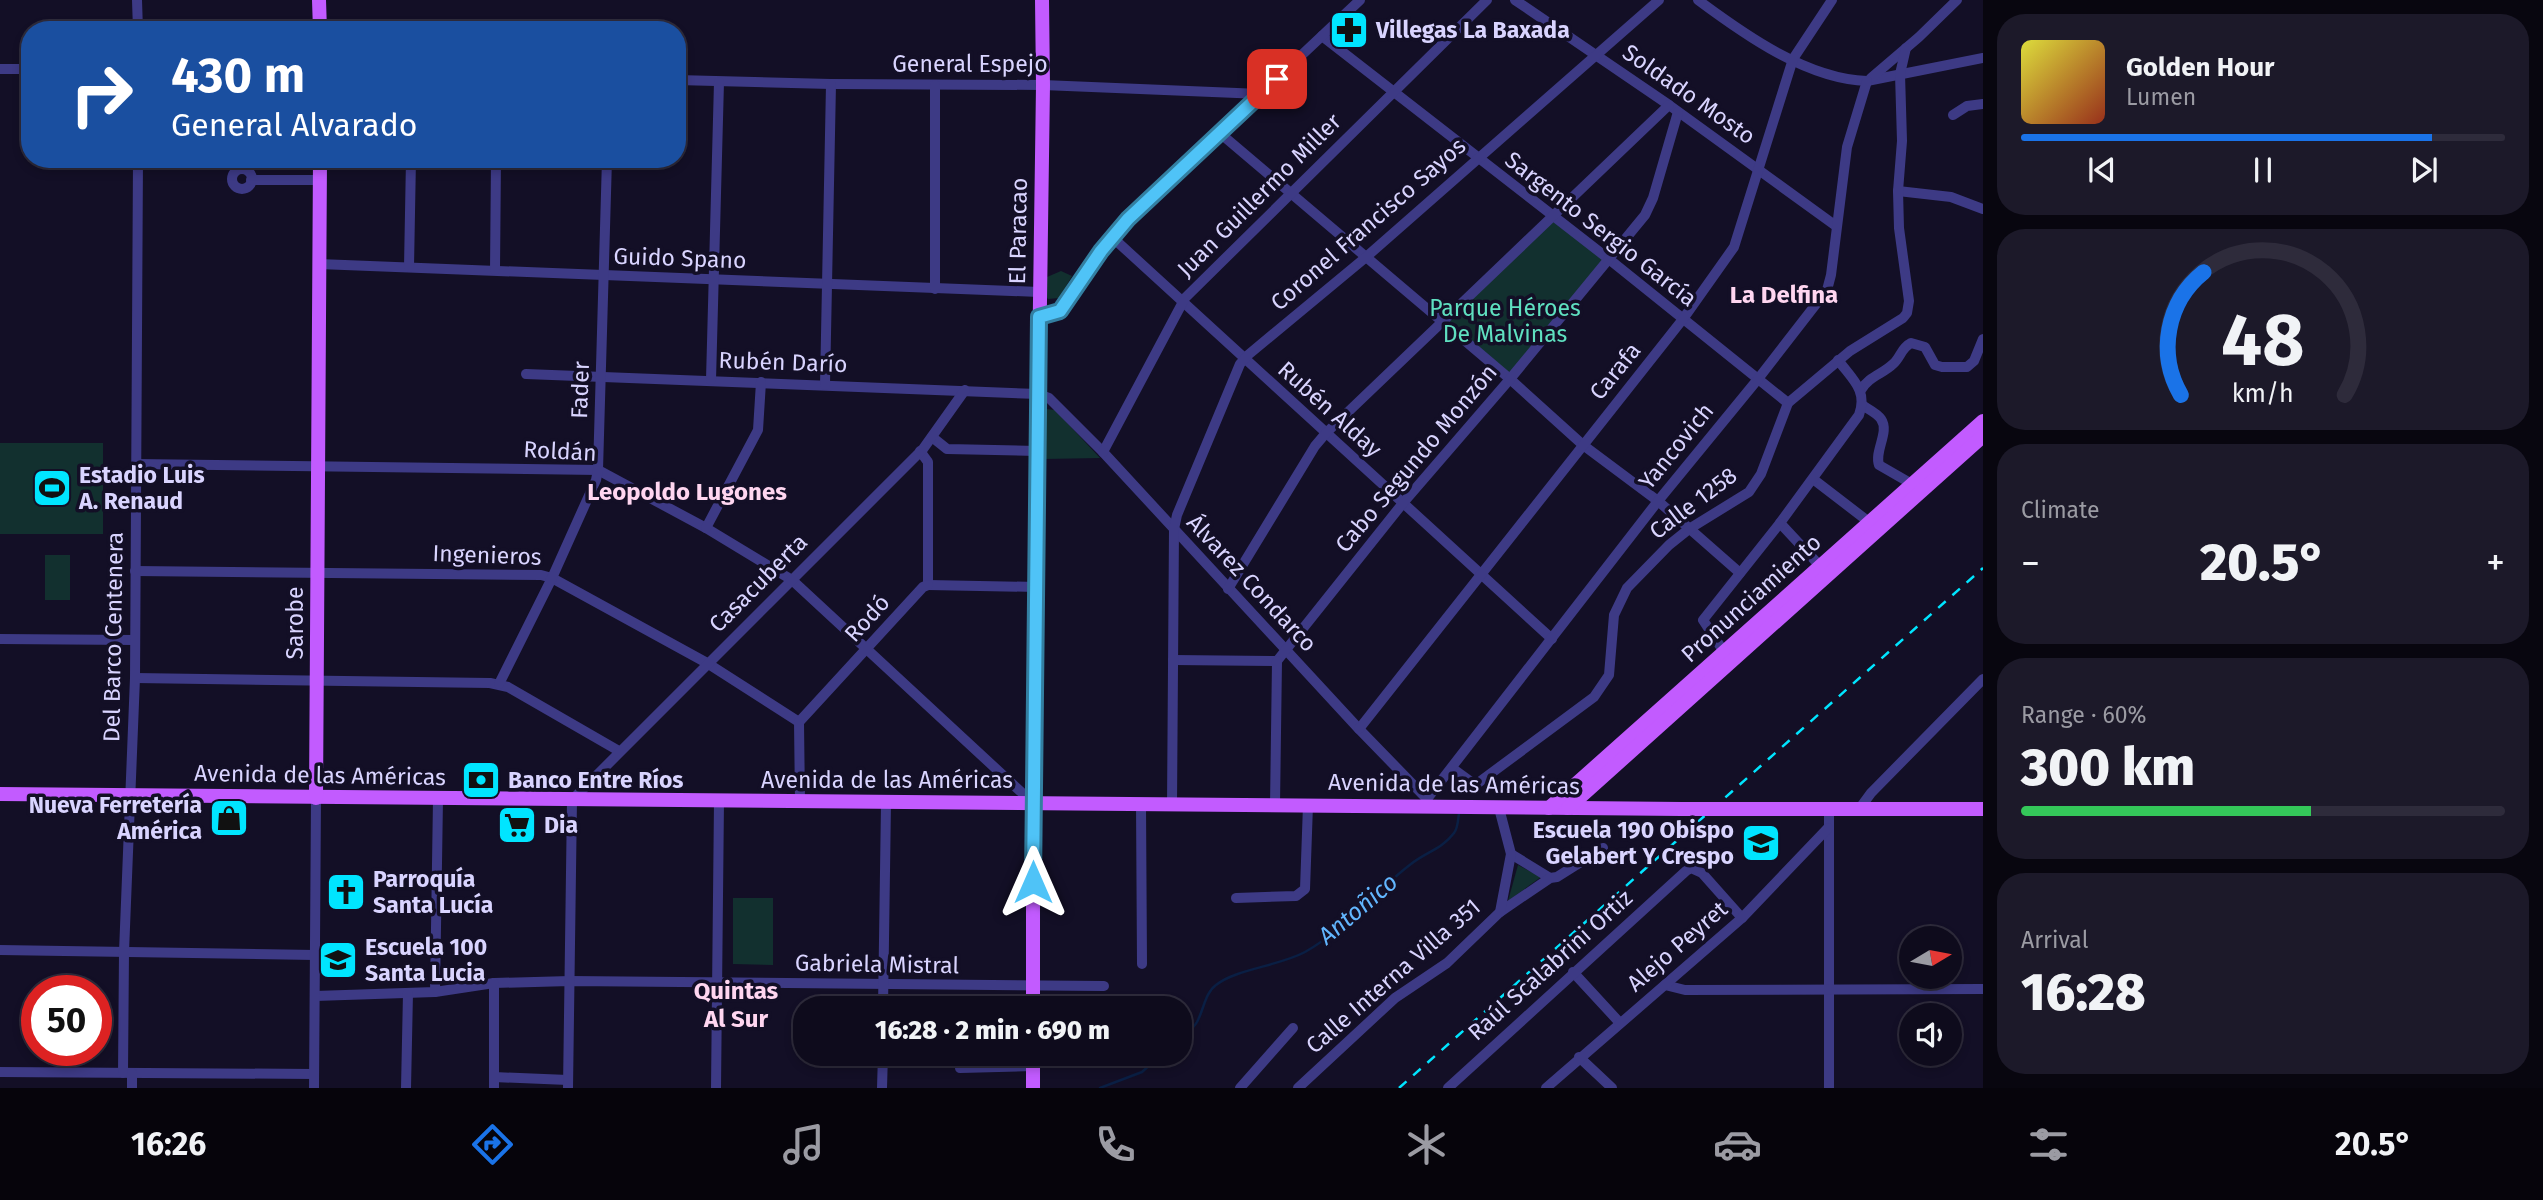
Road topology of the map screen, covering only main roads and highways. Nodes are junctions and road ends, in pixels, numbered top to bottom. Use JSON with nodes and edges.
{"nodes":[{"id":1,"x":319,"y":0,"type":"edge"},
{"id":2,"x":1042,"y":0,"type":"edge"},
{"id":3,"x":320,"y":21,"type":"edge"},
{"id":4,"x":320,"y":168,"type":"edge"},
{"id":5,"x":1983,"y":421,"type":"edge"},
{"id":6,"x":1983,"y":436,"type":"edge"},
{"id":7,"x":1599,"y":779,"type":"junction"},
{"id":8,"x":0,"y":794,"type":"edge"},
{"id":9,"x":316,"y":798,"type":"junction"},
{"id":10,"x":1033,"y":803,"type":"junction"},
{"id":11,"x":1549,"y":808,"type":"junction"},
{"id":12,"x":1568,"y":808,"type":"junction"},
{"id":13,"x":1598,"y":808,"type":"junction"},
{"id":14,"x":1983,"y":809,"type":"edge"},
{"id":15,"x":1033,"y":996,"type":"edge"},
{"id":16,"x":1033,"y":1066,"type":"edge"},
{"id":17,"x":1033,"y":1088,"type":"edge"}],
"edges":[{"from":1,"to":3,"type":"main road"},
{"from":2,"to":10,"type":"main road","name":"El Paracao"},
{"from":4,"to":9,"type":"main road","name":"Sarobe"},
{"from":5,"to":11,"type":"main road","name":"Pronunciamiento"},
{"from":6,"to":7,"type":"main road","name":"Pronunciamiento"},
{"from":7,"to":12,"type":"main road","name":"Pronunciamiento"},
{"from":7,"to":13,"type":"main road"},
{"from":8,"to":9,"type":"main road","name":"Avenida de las Américas"},
{"from":9,"to":10,"type":"main road","name":"Avenida de las Américas"},
{"from":10,"to":11,"type":"main road","name":"Avenida de las Américas"},
{"from":10,"to":15,"type":"main road","name":"El Paracao"},
{"from":11,"to":12,"type":"main road","name":"Avenida de las Américas"},
{"from":12,"to":13,"type":"main road","name":"Avenida de las Américas"},
{"from":13,"to":14,"type":"main road","name":"Avenida de las Américas","bridge":true},
{"from":16,"to":17,"type":"main road"}]}
